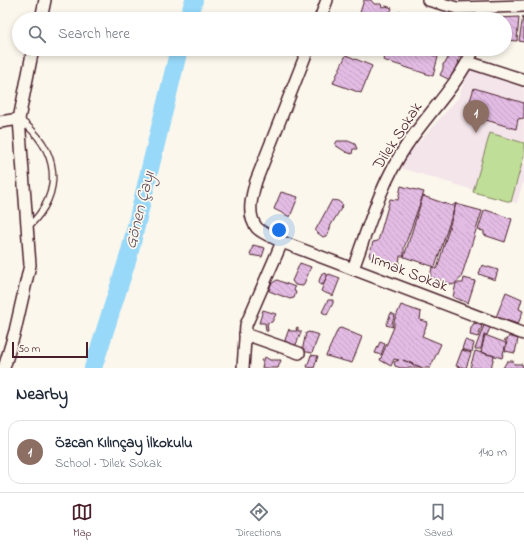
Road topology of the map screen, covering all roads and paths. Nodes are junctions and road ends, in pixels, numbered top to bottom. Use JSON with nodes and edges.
{"nodes":[{"id":1,"x":44,"y":0,"type":"edge"},
{"id":2,"x":327,"y":0,"type":"edge"},
{"id":3,"x":428,"y":0,"type":"edge"},
{"id":4,"x":524,"y":6,"type":"edge"},
{"id":5,"x":487,"y":8,"type":"junction"},
{"id":6,"x":42,"y":12,"type":"edge"},
{"id":7,"x":323,"y":12,"type":"edge"},
{"id":8,"x":486,"y":12,"type":"edge"},
{"id":9,"x":32,"y":56,"type":"edge"},
{"id":10,"x":305,"y":56,"type":"edge"},
{"id":11,"x":471,"y":56,"type":"edge"},
{"id":12,"x":468,"y":62,"type":"junction"},
{"id":13,"x":524,"y":80,"type":"edge"},
{"id":14,"x":19,"y":119,"type":"junction"},
{"id":15,"x":0,"y":122,"type":"edge"},
{"id":16,"x":28,"y":227,"type":"junction"},
{"id":17,"x":282,"y":242,"type":"junction"},
{"id":18,"x":353,"y":269,"type":"junction"},
{"id":19,"x":245,"y":334,"type":"junction"},
{"id":20,"x":524,"y":334,"type":"edge"},
{"id":21,"x":299,"y":353,"type":"dead end"},
{"id":22,"x":4,"y":368,"type":"edge"},
{"id":23,"x":243,"y":368,"type":"edge"}],
"edges":[{"from":1,"to":6,"type":"street"},
{"from":2,"to":7,"type":"street"},
{"from":3,"to":5,"type":"street"},
{"from":4,"to":5,"type":"street"},
{"from":5,"to":8,"type":"street"},
{"from":9,"to":14,"type":"street"},
{"from":10,"to":17,"type":"street","name":"Irmak Sokak"},
{"from":11,"to":12,"type":"street","name":"Dilek Sokak"},
{"from":12,"to":13,"type":"street"},
{"from":12,"to":18,"type":"street","name":"Dilek Sokak"},
{"from":14,"to":15,"type":"street"},
{"from":14,"to":16,"type":"street"},
{"from":14,"to":16,"type":"lane"},
{"from":16,"to":22,"type":"street"},
{"from":17,"to":18,"type":"street","name":"Irmak Sokak"},
{"from":17,"to":19,"type":"street"},
{"from":18,"to":20,"type":"street","name":"Irmak Sokak"},
{"from":19,"to":21,"type":"street"},
{"from":19,"to":23,"type":"street"}]}
